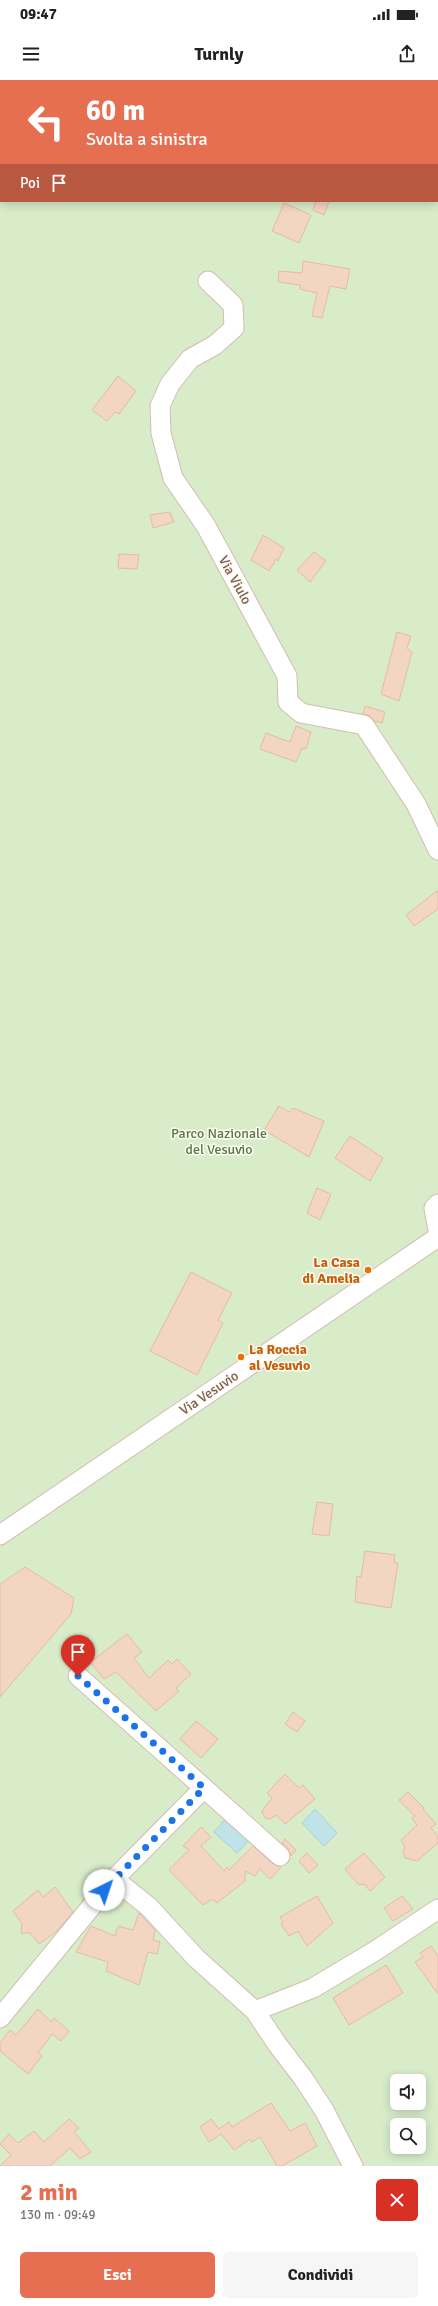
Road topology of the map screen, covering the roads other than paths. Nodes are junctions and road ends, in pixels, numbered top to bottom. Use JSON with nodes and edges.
{"nodes":[{"id":1,"x":208,"y":281,"type":"dead end"},
{"id":2,"x":438,"y":850,"type":"edge"},
{"id":3,"x":438,"y":1204,"type":"edge"},
{"id":4,"x":438,"y":1230,"type":"edge"},
{"id":5,"x":438,"y":1237,"type":"edge"},
{"id":6,"x":0,"y":1535,"type":"edge"},
{"id":7,"x":78,"y":1676,"type":"dead end"},
{"id":8,"x":204,"y":1788,"type":"junction"},
{"id":9,"x":280,"y":1856,"type":"dead end"},
{"id":10,"x":114,"y":1879,"type":"junction"},
{"id":11,"x":438,"y":1909,"type":"edge"},
{"id":12,"x":255,"y":2011,"type":"junction"},
{"id":13,"x":0,"y":2018,"type":"edge"},
{"id":14,"x":353,"y":2166,"type":"edge"}],
"edges":[{"from":1,"to":2,"type":"street","name":"Via Viulo"},
{"from":3,"to":4,"type":"street"},
{"from":5,"to":6,"type":"street","name":"Via Vesuvio"},
{"from":7,"to":8,"type":"street"},
{"from":8,"to":9,"type":"street"},
{"from":8,"to":10,"type":"street"},
{"from":10,"to":12,"type":"street"},
{"from":10,"to":13,"type":"street"},
{"from":11,"to":12,"type":"street"},
{"from":12,"to":14,"type":"street"}]}
